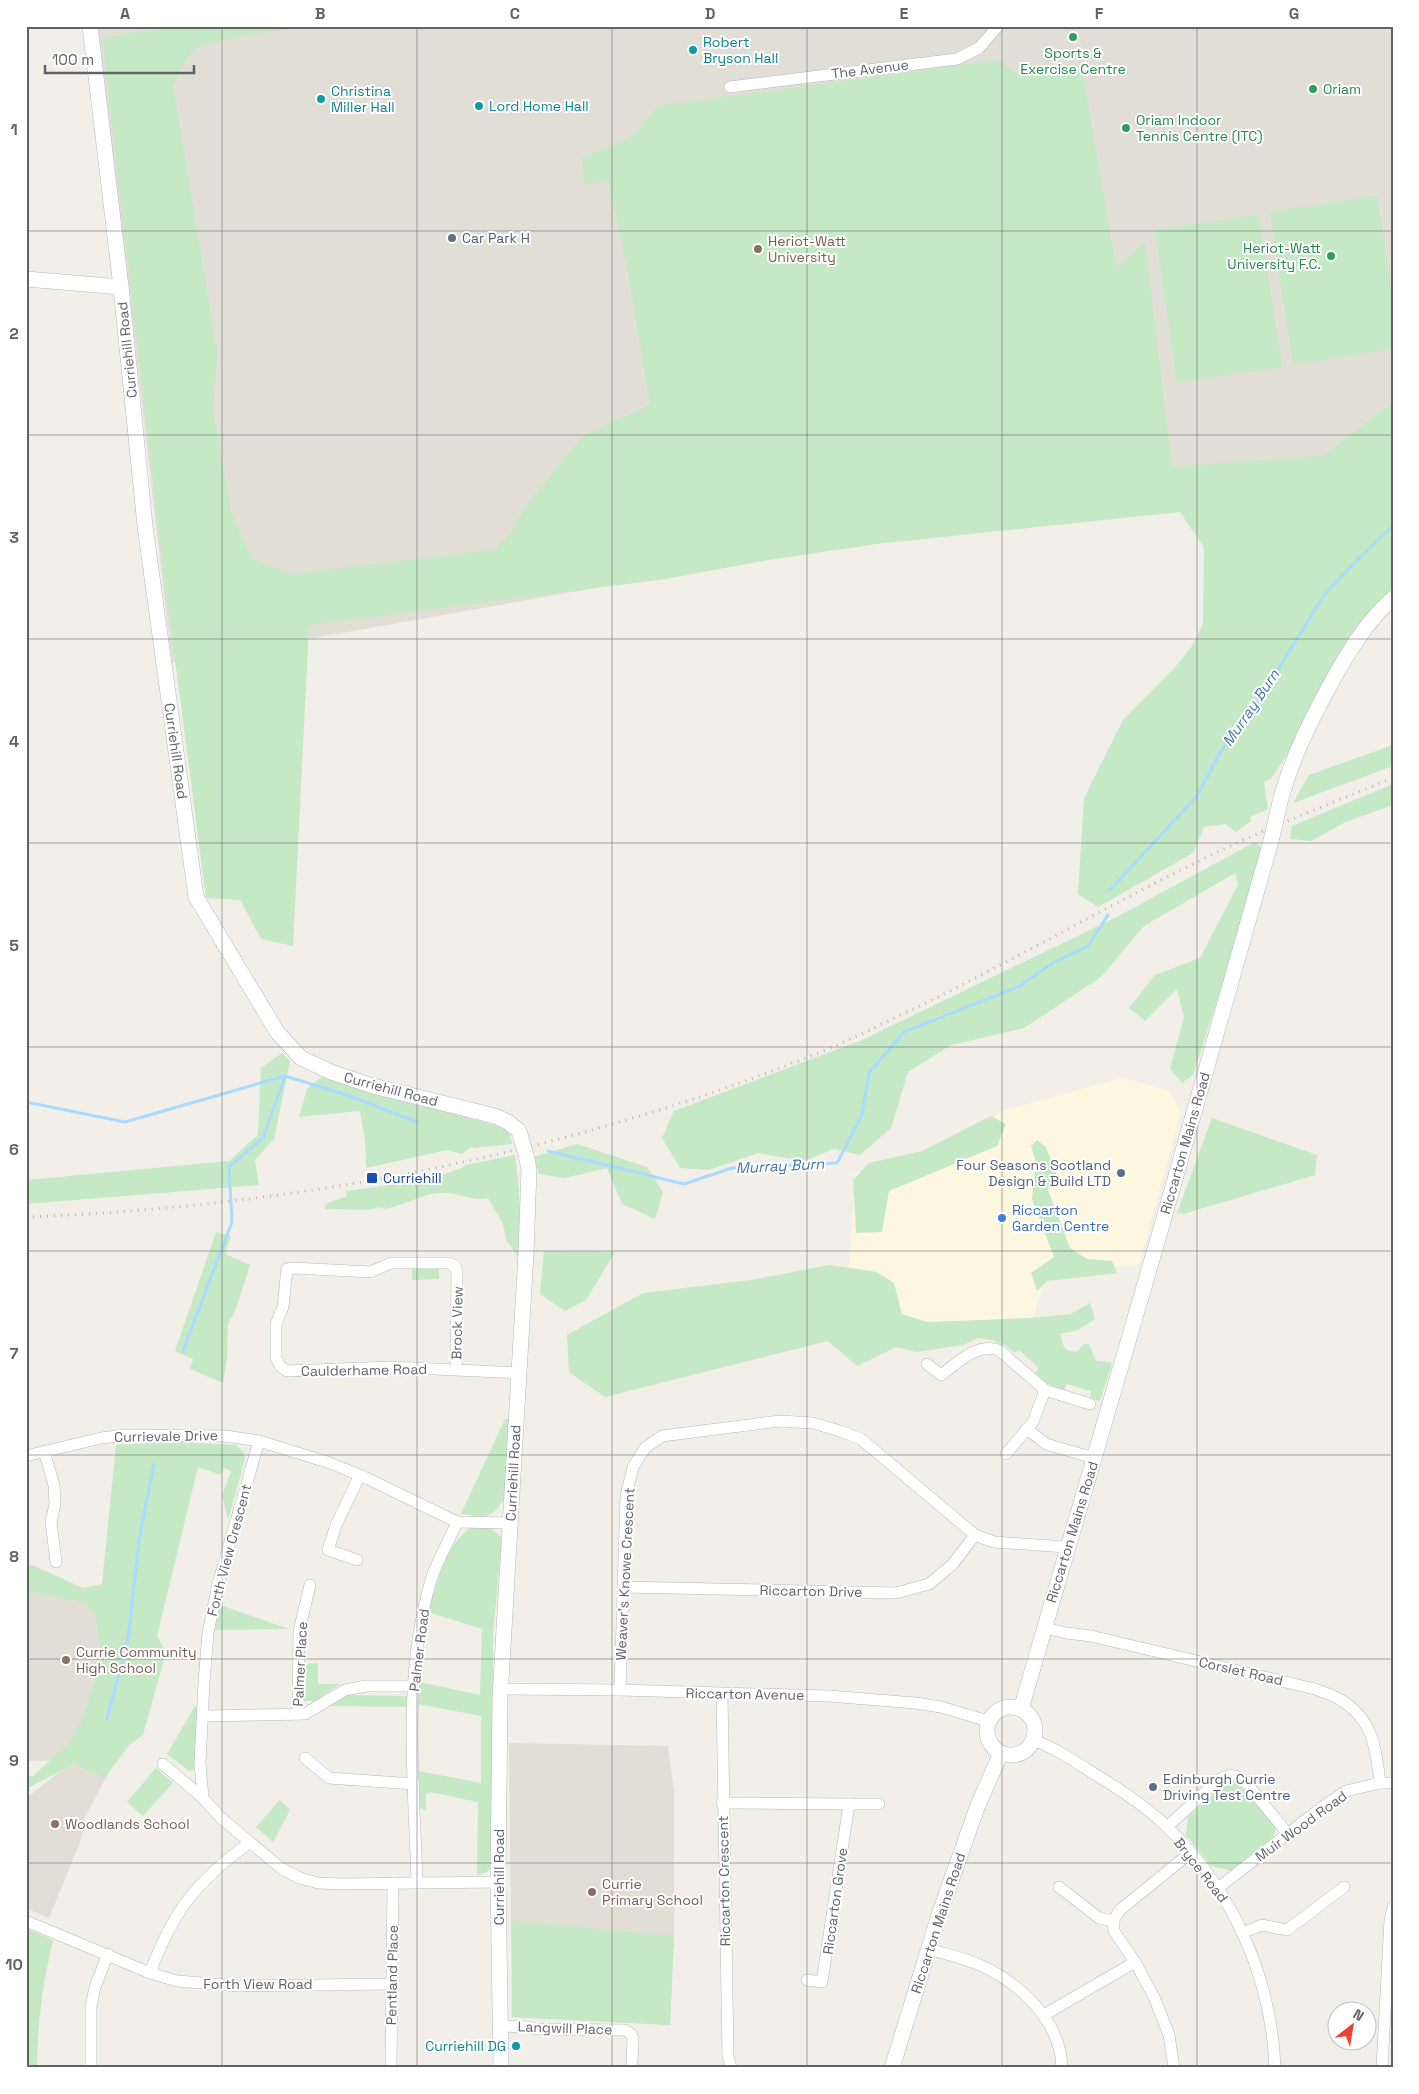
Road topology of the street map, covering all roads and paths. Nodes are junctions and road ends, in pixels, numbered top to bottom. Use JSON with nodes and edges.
{"nodes":[{"id":1,"x":90,"y":26,"type":"edge"},
{"id":2,"x":998,"y":26,"type":"edge"},
{"id":3,"x":730,"y":87,"type":"dead end"},
{"id":4,"x":26,"y":279,"type":"edge"},
{"id":5,"x":121,"y":287,"type":"junction"},
{"id":6,"x":1393,"y":598,"type":"edge"},
{"id":7,"x":276,"y":1358,"type":"joint"},
{"id":8,"x":927,"y":1364,"type":"dead end"},
{"id":9,"x":456,"y":1370,"type":"junction"},
{"id":10,"x":519,"y":1373,"type":"junction"},
{"id":11,"x":1045,"y":1390,"type":"junction"},
{"id":12,"x":1090,"y":1404,"type":"dead end"},
{"id":13,"x":1027,"y":1429,"type":"junction"},
{"id":14,"x":258,"y":1441,"type":"junction"},
{"id":15,"x":44,"y":1451,"type":"junction"},
{"id":16,"x":1006,"y":1454,"type":"dead end"},
{"id":17,"x":26,"y":1456,"type":"edge"},
{"id":18,"x":1094,"y":1458,"type":"junction"},
{"id":19,"x":360,"y":1475,"type":"junction"},
{"id":20,"x":457,"y":1522,"type":"junction"},
{"id":21,"x":510,"y":1523,"type":"junction"},
{"id":22,"x":975,"y":1535,"type":"junction"},
{"id":23,"x":1067,"y":1548,"type":"junction"},
{"id":24,"x":356,"y":1560,"type":"dead end"},
{"id":25,"x":56,"y":1562,"type":"dead end"},
{"id":26,"x":310,"y":1585,"type":"dead end"},
{"id":27,"x":623,"y":1586,"type":"junction"},
{"id":28,"x":1044,"y":1628,"type":"junction"},
{"id":29,"x":412,"y":1686,"type":"junction"},
{"id":30,"x":500,"y":1690,"type":"junction"},
{"id":31,"x":620,"y":1690,"type":"junction"},
{"id":32,"x":722,"y":1694,"type":"junction"},
{"id":33,"x":1021,"y":1709,"type":"junction"},
{"id":34,"x":298,"y":1714,"type":"junction"},
{"id":35,"x":204,"y":1716,"type":"junction"},
{"id":36,"x":988,"y":1722,"type":"junction"},
{"id":37,"x":1033,"y":1740,"type":"junction"},
{"id":38,"x":1001,"y":1753,"type":"junction"},
{"id":39,"x":305,"y":1758,"type":"dead end"},
{"id":40,"x":162,"y":1764,"type":"dead end"},
{"id":41,"x":1380,"y":1783,"type":"junction"},
{"id":42,"x":1393,"y":1783,"type":"edge"},
{"id":43,"x":414,"y":1784,"type":"junction"},
{"id":44,"x":203,"y":1798,"type":"junction"},
{"id":45,"x":722,"y":1803,"type":"junction"},
{"id":46,"x":849,"y":1804,"type":"junction"},
{"id":47,"x":879,"y":1804,"type":"dead end"},
{"id":48,"x":1167,"y":1827,"type":"junction"},
{"id":49,"x":1288,"y":1834,"type":"junction"},
{"id":50,"x":249,"y":1843,"type":"junction"},
{"id":51,"x":1190,"y":1853,"type":"junction"},
{"id":52,"x":417,"y":1882,"type":"junction"},
{"id":53,"x":498,"y":1882,"type":"junction"},
{"id":54,"x":393,"y":1883,"type":"junction"},
{"id":55,"x":1059,"y":1887,"type":"dead end"},
{"id":56,"x":1218,"y":1888,"type":"junction"},
{"id":57,"x":1344,"y":1888,"type":"dead end"},
{"id":58,"x":1393,"y":1907,"type":"edge"},
{"id":59,"x":26,"y":1921,"type":"edge"},
{"id":60,"x":1113,"y":1921,"type":"junction"},
{"id":61,"x":1242,"y":1933,"type":"junction"},
{"id":62,"x":929,"y":1949,"type":"junction"},
{"id":63,"x":108,"y":1954,"type":"junction"},
{"id":64,"x":1135,"y":1962,"type":"junction"},
{"id":65,"x":150,"y":1973,"type":"junction"},
{"id":66,"x":807,"y":1980,"type":"dead end"},
{"id":67,"x":392,"y":1984,"type":"junction"},
{"id":68,"x":1044,"y":2015,"type":"junction"},
{"id":69,"x":500,"y":2026,"type":"junction"},
{"id":70,"x":632,"y":2062,"type":"dead end"},
{"id":71,"x":91,"y":2068,"type":"edge"},
{"id":72,"x":391,"y":2068,"type":"edge"},
{"id":73,"x":501,"y":2068,"type":"edge"},
{"id":74,"x":731,"y":2068,"type":"edge"},
{"id":75,"x":892,"y":2068,"type":"edge"},
{"id":76,"x":1062,"y":2068,"type":"edge"},
{"id":77,"x":1174,"y":2068,"type":"edge"},
{"id":78,"x":1275,"y":2068,"type":"edge"},
{"id":79,"x":1382,"y":2068,"type":"edge"}],
"edges":[{"from":1,"to":5,"type":"street","name":"Curriehill Road"},
{"from":2,"to":3,"type":"street","name":"The Avenue"},
{"from":4,"to":5,"type":"street"},
{"from":5,"to":10,"type":"street","name":"Curriehill Road","bridge":true},
{"from":6,"to":18,"type":"street","name":"Riccarton Mains Road","bridge":true},
{"from":7,"to":9,"type":"street","name":"Caulderhame Road"},
{"from":7,"to":9,"type":"street","name":"Brock View"},
{"from":8,"to":11,"type":"street"},
{"from":9,"to":10,"type":"street","name":"Caulderhame Road"},
{"from":10,"to":21,"type":"street","name":"Curriehill Road"},
{"from":11,"to":12,"type":"street"},
{"from":11,"to":13,"type":"street"},
{"from":13,"to":16,"type":"street"},
{"from":13,"to":18,"type":"street"},
{"from":14,"to":15,"type":"street","name":"Currievale Drive"},
{"from":14,"to":19,"type":"street"},
{"from":14,"to":35,"type":"street","name":"Forth View Crescent"},
{"from":15,"to":17,"type":"street","name":"Currievale Drive"},
{"from":15,"to":25,"type":"street"},
{"from":18,"to":23,"type":"street","name":"Riccarton Mains Road"},
{"from":19,"to":20,"type":"street"},
{"from":19,"to":24,"type":"street"},
{"from":20,"to":21,"type":"street"},
{"from":20,"to":29,"type":"street","name":"Palmer Road"},
{"from":21,"to":30,"type":"street","name":"Curriehill Road"},
{"from":22,"to":23,"type":"street","name":"Weaver's Knowe Crescent"},
{"from":22,"to":27,"type":"street","name":"Riccarton Drive"},
{"from":22,"to":27,"type":"street","name":"Weaver's Knowe Crescent"},
{"from":23,"to":28,"type":"street","name":"Riccarton Mains Road"},
{"from":26,"to":34,"type":"street","name":"Palmer Place"},
{"from":27,"to":31,"type":"street","name":"Weaver's Knowe Crescent"},
{"from":28,"to":33,"type":"street","name":"Riccarton Mains Road"},
{"from":28,"to":41,"type":"street","name":"Corslet Road"},
{"from":29,"to":34,"type":"street","name":"Palmer Place"},
{"from":29,"to":43,"type":"street","name":"Palmer Road"},
{"from":30,"to":31,"type":"street","name":"Riccarton Avenue"},
{"from":30,"to":53,"type":"street","name":"Curriehill Road"},
{"from":31,"to":32,"type":"street","name":"Riccarton Avenue"},
{"from":32,"to":36,"type":"street","name":"Riccarton Avenue"},
{"from":32,"to":45,"type":"street","name":"Riccarton Crescent"},
{"from":33,"to":36,"type":"street"},
{"from":33,"to":37,"type":"street"},
{"from":34,"to":35,"type":"street","name":"Palmer Place"},
{"from":35,"to":44,"type":"street","name":"Forth View Crescent"},
{"from":36,"to":38,"type":"street"},
{"from":37,"to":38,"type":"street"},
{"from":37,"to":48,"type":"street","name":"Bryce Road"},
{"from":38,"to":62,"type":"street","name":"Riccarton Mains Road"},
{"from":39,"to":43,"type":"street"},
{"from":40,"to":44,"type":"street"},
{"from":41,"to":42,"type":"street","name":"Muir Wood Road"},
{"from":41,"to":49,"type":"street","name":"Muir Wood Road"},
{"from":43,"to":52,"type":"street","name":"Palmer Road"},
{"from":44,"to":50,"type":"street"},
{"from":45,"to":46,"type":"street"},
{"from":45,"to":74,"type":"street","name":"Riccarton Crescent"},
{"from":46,"to":47,"type":"street"},
{"from":46,"to":66,"type":"street","name":"Riccarton Grove"},
{"from":48,"to":49,"type":"street"},
{"from":48,"to":51,"type":"street","name":"Bryce Road"},
{"from":49,"to":56,"type":"street","name":"Muir Wood Road"},
{"from":50,"to":54,"type":"street"},
{"from":50,"to":65,"type":"street"},
{"from":51,"to":56,"type":"street","name":"Bryce Road"},
{"from":51,"to":60,"type":"street"},
{"from":52,"to":53,"type":"street"},
{"from":52,"to":54,"type":"street"},
{"from":53,"to":69,"type":"street","name":"Curriehill Road"},
{"from":54,"to":67,"type":"street","name":"Pentland Place"},
{"from":55,"to":60,"type":"street"},
{"from":56,"to":61,"type":"street","name":"Bryce Road"},
{"from":57,"to":61,"type":"street"},
{"from":58,"to":79,"type":"street"},
{"from":59,"to":63,"type":"street","name":"Forth View Road"},
{"from":60,"to":64,"type":"street"},
{"from":61,"to":78,"type":"street","name":"Bryce Road"},
{"from":62,"to":68,"type":"street"},
{"from":62,"to":75,"type":"street","name":"Riccarton Mains Road"},
{"from":63,"to":65,"type":"street","name":"Forth View Road"},
{"from":63,"to":71,"type":"street"},
{"from":64,"to":68,"type":"street"},
{"from":64,"to":77,"type":"street"},
{"from":65,"to":67,"type":"street","name":"Forth View Road"},
{"from":67,"to":72,"type":"street","name":"Pentland Place"},
{"from":68,"to":76,"type":"street"},
{"from":69,"to":70,"type":"street","name":"Langwill Place"},
{"from":69,"to":73,"type":"street","name":"Curriehill Road"}]}
